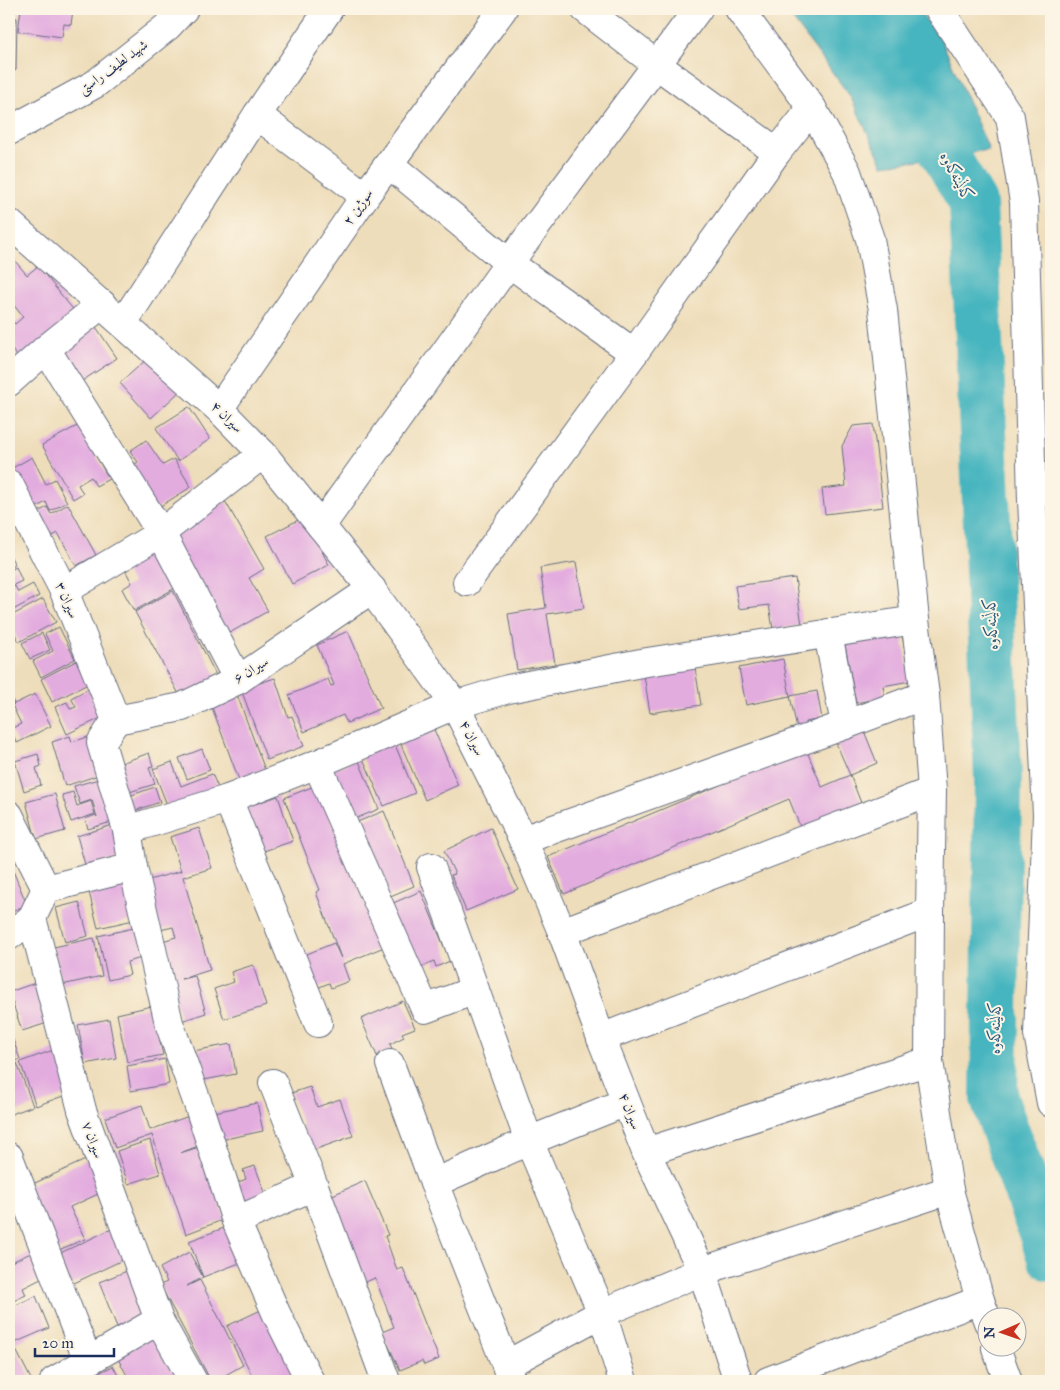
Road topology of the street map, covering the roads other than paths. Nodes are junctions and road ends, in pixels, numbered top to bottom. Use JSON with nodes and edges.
{"nodes":[{"id":1,"x":184,"y":9,"type":"edge"},
{"id":2,"x":329,"y":9,"type":"edge"},
{"id":3,"x":503,"y":9,"type":"edge"},
{"id":4,"x":585,"y":9,"type":"edge"},
{"id":5,"x":698,"y":9,"type":"edge"},
{"id":6,"x":740,"y":9,"type":"edge"},
{"id":7,"x":939,"y":9,"type":"edge"},
{"id":8,"x":657,"y":65,"type":"junction"},
{"id":9,"x":812,"y":108,"type":"junction"},
{"id":10,"x":257,"y":115,"type":"junction"},
{"id":11,"x":9,"y":131,"type":"edge"},
{"id":12,"x":777,"y":152,"type":"junction"},
{"id":13,"x":389,"y":164,"type":"junction"},
{"id":14,"x":365,"y":196,"type":"junction"},
{"id":15,"x":9,"y":223,"type":"edge"},
{"id":16,"x":509,"y":263,"type":"junction"},
{"id":17,"x":102,"y":304,"type":"junction"},
{"id":18,"x":123,"y":324,"type":"junction"},
{"id":19,"x":46,"y":349,"type":"junction"},
{"id":20,"x":634,"y":353,"type":"junction"},
{"id":21,"x":9,"y":382,"type":"edge"},
{"id":22,"x":219,"y":409,"type":"junction"},
{"id":23,"x":263,"y":454,"type":"junction"},
{"id":24,"x":9,"y":484,"type":"edge"},
{"id":25,"x":321,"y":526,"type":"junction"},
{"id":26,"x":161,"y":533,"type":"junction"},
{"id":27,"x":467,"y":582,"type":"dead end"},
{"id":28,"x":372,"y":590,"type":"junction"},
{"id":29,"x":64,"y":591,"type":"junction"},
{"id":30,"x":915,"y":620,"type":"junction"},
{"id":31,"x":828,"y":633,"type":"junction"},
{"id":32,"x":238,"y":680,"type":"junction"},
{"id":33,"x":925,"y":695,"type":"junction"},
{"id":34,"x":455,"y":705,"type":"junction"},
{"id":35,"x":116,"y":720,"type":"junction"},
{"id":36,"x":845,"y":725,"type":"junction"},
{"id":37,"x":317,"y":764,"type":"junction"},
{"id":38,"x":932,"y":791,"type":"junction"},
{"id":39,"x":228,"y":799,"type":"junction"},
{"id":40,"x":9,"y":815,"type":"edge"},
{"id":41,"x":127,"y":830,"type":"junction"},
{"id":42,"x":523,"y":840,"type":"junction"},
{"id":43,"x":133,"y":867,"type":"junction"},
{"id":44,"x":432,"y":867,"type":"dead end"},
{"id":45,"x":46,"y":889,"type":"junction"},
{"id":46,"x":930,"y":912,"type":"junction"},
{"id":47,"x":32,"y":918,"type":"junction"},
{"id":48,"x":562,"y":932,"type":"junction"},
{"id":49,"x":9,"y":936,"type":"edge"},
{"id":50,"x":475,"y":990,"type":"junction"},
{"id":51,"x":318,"y":1023,"type":"dead end"},
{"id":52,"x":601,"y":1038,"type":"junction"},
{"id":53,"x":929,"y":1061,"type":"junction"},
{"id":54,"x":390,"y":1064,"type":"dead end"},
{"id":55,"x":274,"y":1083,"type":"dead end"},
{"id":56,"x":626,"y":1102,"type":"junction"},
{"id":57,"x":1051,"y":1103,"type":"edge"},
{"id":58,"x":529,"y":1141,"type":"junction"},
{"id":59,"x":646,"y":1152,"type":"junction"},
{"id":60,"x":9,"y":1157,"type":"edge"},
{"id":61,"x":434,"y":1182,"type":"junction"},
{"id":62,"x":314,"y":1186,"type":"junction"},
{"id":63,"x":949,"y":1190,"type":"junction"},
{"id":64,"x":236,"y":1221,"type":"junction"},
{"id":65,"x":702,"y":1272,"type":"junction"},
{"id":66,"x":983,"y":1308,"type":"edge"},
{"id":67,"x":602,"y":1313,"type":"junction"},
{"id":68,"x":978,"y":1313,"type":"edge"},
{"id":69,"x":159,"y":1320,"type":"junction"},
{"id":70,"x":1000,"y":1358,"type":"edge"},
{"id":71,"x":508,"y":1373,"type":"edge"},
{"id":72,"x":72,"y":1374,"type":"edge"},
{"id":73,"x":193,"y":1381,"type":"edge"},
{"id":74,"x":310,"y":1381,"type":"edge"},
{"id":75,"x":386,"y":1381,"type":"edge"},
{"id":76,"x":623,"y":1381,"type":"edge"},
{"id":77,"x":738,"y":1381,"type":"edge"},
{"id":78,"x":768,"y":1381,"type":"edge"},
{"id":79,"x":1008,"y":1381,"type":"edge"}],
"edges":[{"from":1,"to":11,"type":"street","name":"شهید لطیف راستی"},
{"from":2,"to":10,"type":"street"},
{"from":3,"to":13,"type":"street","name":"سوژین ۲"},
{"from":4,"to":8,"type":"street"},
{"from":5,"to":8,"type":"street"},
{"from":6,"to":9,"type":"street"},
{"from":7,"to":57,"type":"street"},
{"from":8,"to":12,"type":"street"},
{"from":8,"to":16,"type":"street"},
{"from":9,"to":12,"type":"street"},
{"from":9,"to":30,"type":"street"},
{"from":10,"to":14,"type":"street"},
{"from":10,"to":18,"type":"street"},
{"from":12,"to":20,"type":"street"},
{"from":13,"to":14,"type":"street","name":"سوژین ۲"},
{"from":13,"to":16,"type":"street"},
{"from":14,"to":22,"type":"street","name":"سوژین ۲"},
{"from":15,"to":17,"type":"street","name":"سیران ۴"},
{"from":16,"to":20,"type":"street"},
{"from":16,"to":25,"type":"street"},
{"from":17,"to":18,"type":"street","name":"سیران ۴"},
{"from":17,"to":19,"type":"street"},
{"from":18,"to":22,"type":"street","name":"سیران ۴"},
{"from":19,"to":21,"type":"street"},
{"from":19,"to":26,"type":"street"},
{"from":20,"to":27,"type":"street"},
{"from":22,"to":23,"type":"street","name":"سیران ۴"},
{"from":23,"to":25,"type":"street","name":"سیران ۴"},
{"from":23,"to":26,"type":"street"},
{"from":24,"to":29,"type":"street","name":"سیران ۳"},
{"from":25,"to":28,"type":"street","name":"سیران ۴"},
{"from":26,"to":29,"type":"street"},
{"from":26,"to":32,"type":"street"},
{"from":28,"to":32,"type":"street","name":"سیران ۶"},
{"from":28,"to":34,"type":"street","name":"سیران ۴"},
{"from":29,"to":35,"type":"street","name":"سیران ۳"},
{"from":30,"to":31,"type":"street"},
{"from":30,"to":33,"type":"street"},
{"from":31,"to":34,"type":"street"},
{"from":31,"to":36,"type":"street"},
{"from":32,"to":35,"type":"street","name":"سیران ۶"},
{"from":33,"to":36,"type":"street"},
{"from":33,"to":38,"type":"street"},
{"from":34,"to":37,"type":"street"},
{"from":34,"to":42,"type":"street","name":"سیران ۴"},
{"from":35,"to":41,"type":"street"},
{"from":36,"to":42,"type":"street"},
{"from":37,"to":39,"type":"street"},
{"from":37,"to":50,"type":"street"},
{"from":38,"to":46,"type":"street"},
{"from":38,"to":48,"type":"street"},
{"from":39,"to":41,"type":"street"},
{"from":39,"to":51,"type":"street"},
{"from":40,"to":45,"type":"street"},
{"from":41,"to":43,"type":"street"},
{"from":42,"to":48,"type":"street","name":"سیران ۴"},
{"from":43,"to":45,"type":"street"},
{"from":43,"to":64,"type":"street"},
{"from":44,"to":50,"type":"street"},
{"from":45,"to":47,"type":"street"},
{"from":46,"to":52,"type":"street"},
{"from":46,"to":53,"type":"street"},
{"from":47,"to":49,"type":"street"},
{"from":47,"to":69,"type":"street","name":"سیران ۷"},
{"from":48,"to":52,"type":"street","name":"سیران ۴"},
{"from":50,"to":58,"type":"street"},
{"from":52,"to":56,"type":"street","name":"سیران ۴"},
{"from":53,"to":59,"type":"street"},
{"from":53,"to":63,"type":"street"},
{"from":54,"to":61,"type":"street"},
{"from":55,"to":62,"type":"street"},
{"from":56,"to":58,"type":"street"},
{"from":56,"to":59,"type":"street","name":"سیران ۴"},
{"from":58,"to":61,"type":"street"},
{"from":58,"to":67,"type":"street"},
{"from":59,"to":65,"type":"street","name":"سیران ۴"},
{"from":60,"to":72,"type":"street"},
{"from":61,"to":71,"type":"street"},
{"from":62,"to":64,"type":"street"},
{"from":62,"to":75,"type":"street"},
{"from":63,"to":65,"type":"street"},
{"from":63,"to":66,"type":"street"},
{"from":64,"to":74,"type":"street"},
{"from":65,"to":67,"type":"street"},
{"from":65,"to":77,"type":"street","name":"سیران ۴"},
{"from":67,"to":71,"type":"street"},
{"from":67,"to":76,"type":"street"},
{"from":68,"to":78,"type":"street"},
{"from":69,"to":72,"type":"street"},
{"from":69,"to":73,"type":"street","name":"سیران ۷"},
{"from":70,"to":79,"type":"street"}]}
